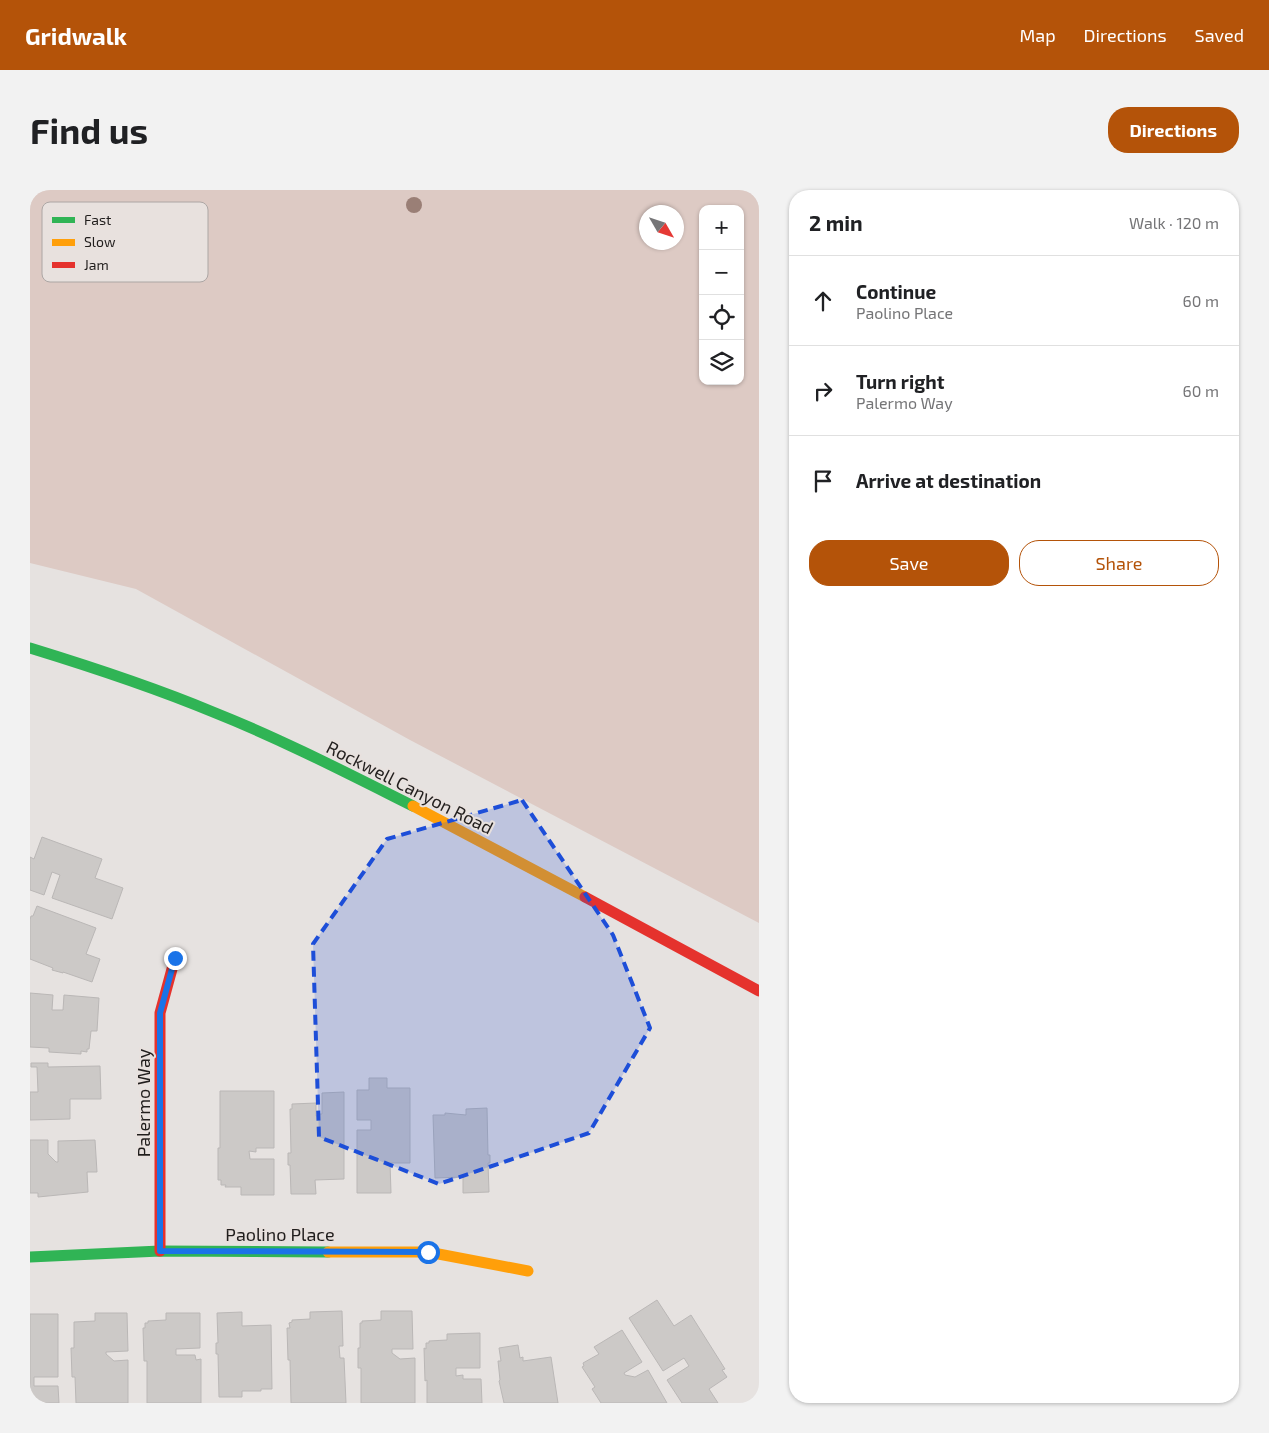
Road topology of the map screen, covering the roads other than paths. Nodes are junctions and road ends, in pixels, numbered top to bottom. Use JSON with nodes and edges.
{"nodes":[{"id":1,"x":30,"y":648,"type":"edge"},
{"id":2,"x":175,"y":958,"type":"dead end"},
{"id":3,"x":759,"y":991,"type":"edge"},
{"id":4,"x":160,"y":1251,"type":"junction"},
{"id":5,"x":30,"y":1257,"type":"edge"},
{"id":6,"x":528,"y":1271,"type":"dead end"}],
"edges":[{"from":1,"to":3,"type":"street","name":"Rockwell Canyon Road"},
{"from":2,"to":4,"type":"street","name":"Palermo Way"},
{"from":4,"to":5,"type":"street","name":"Paolino Place"},
{"from":4,"to":6,"type":"street","name":"Paolino Place"}]}
